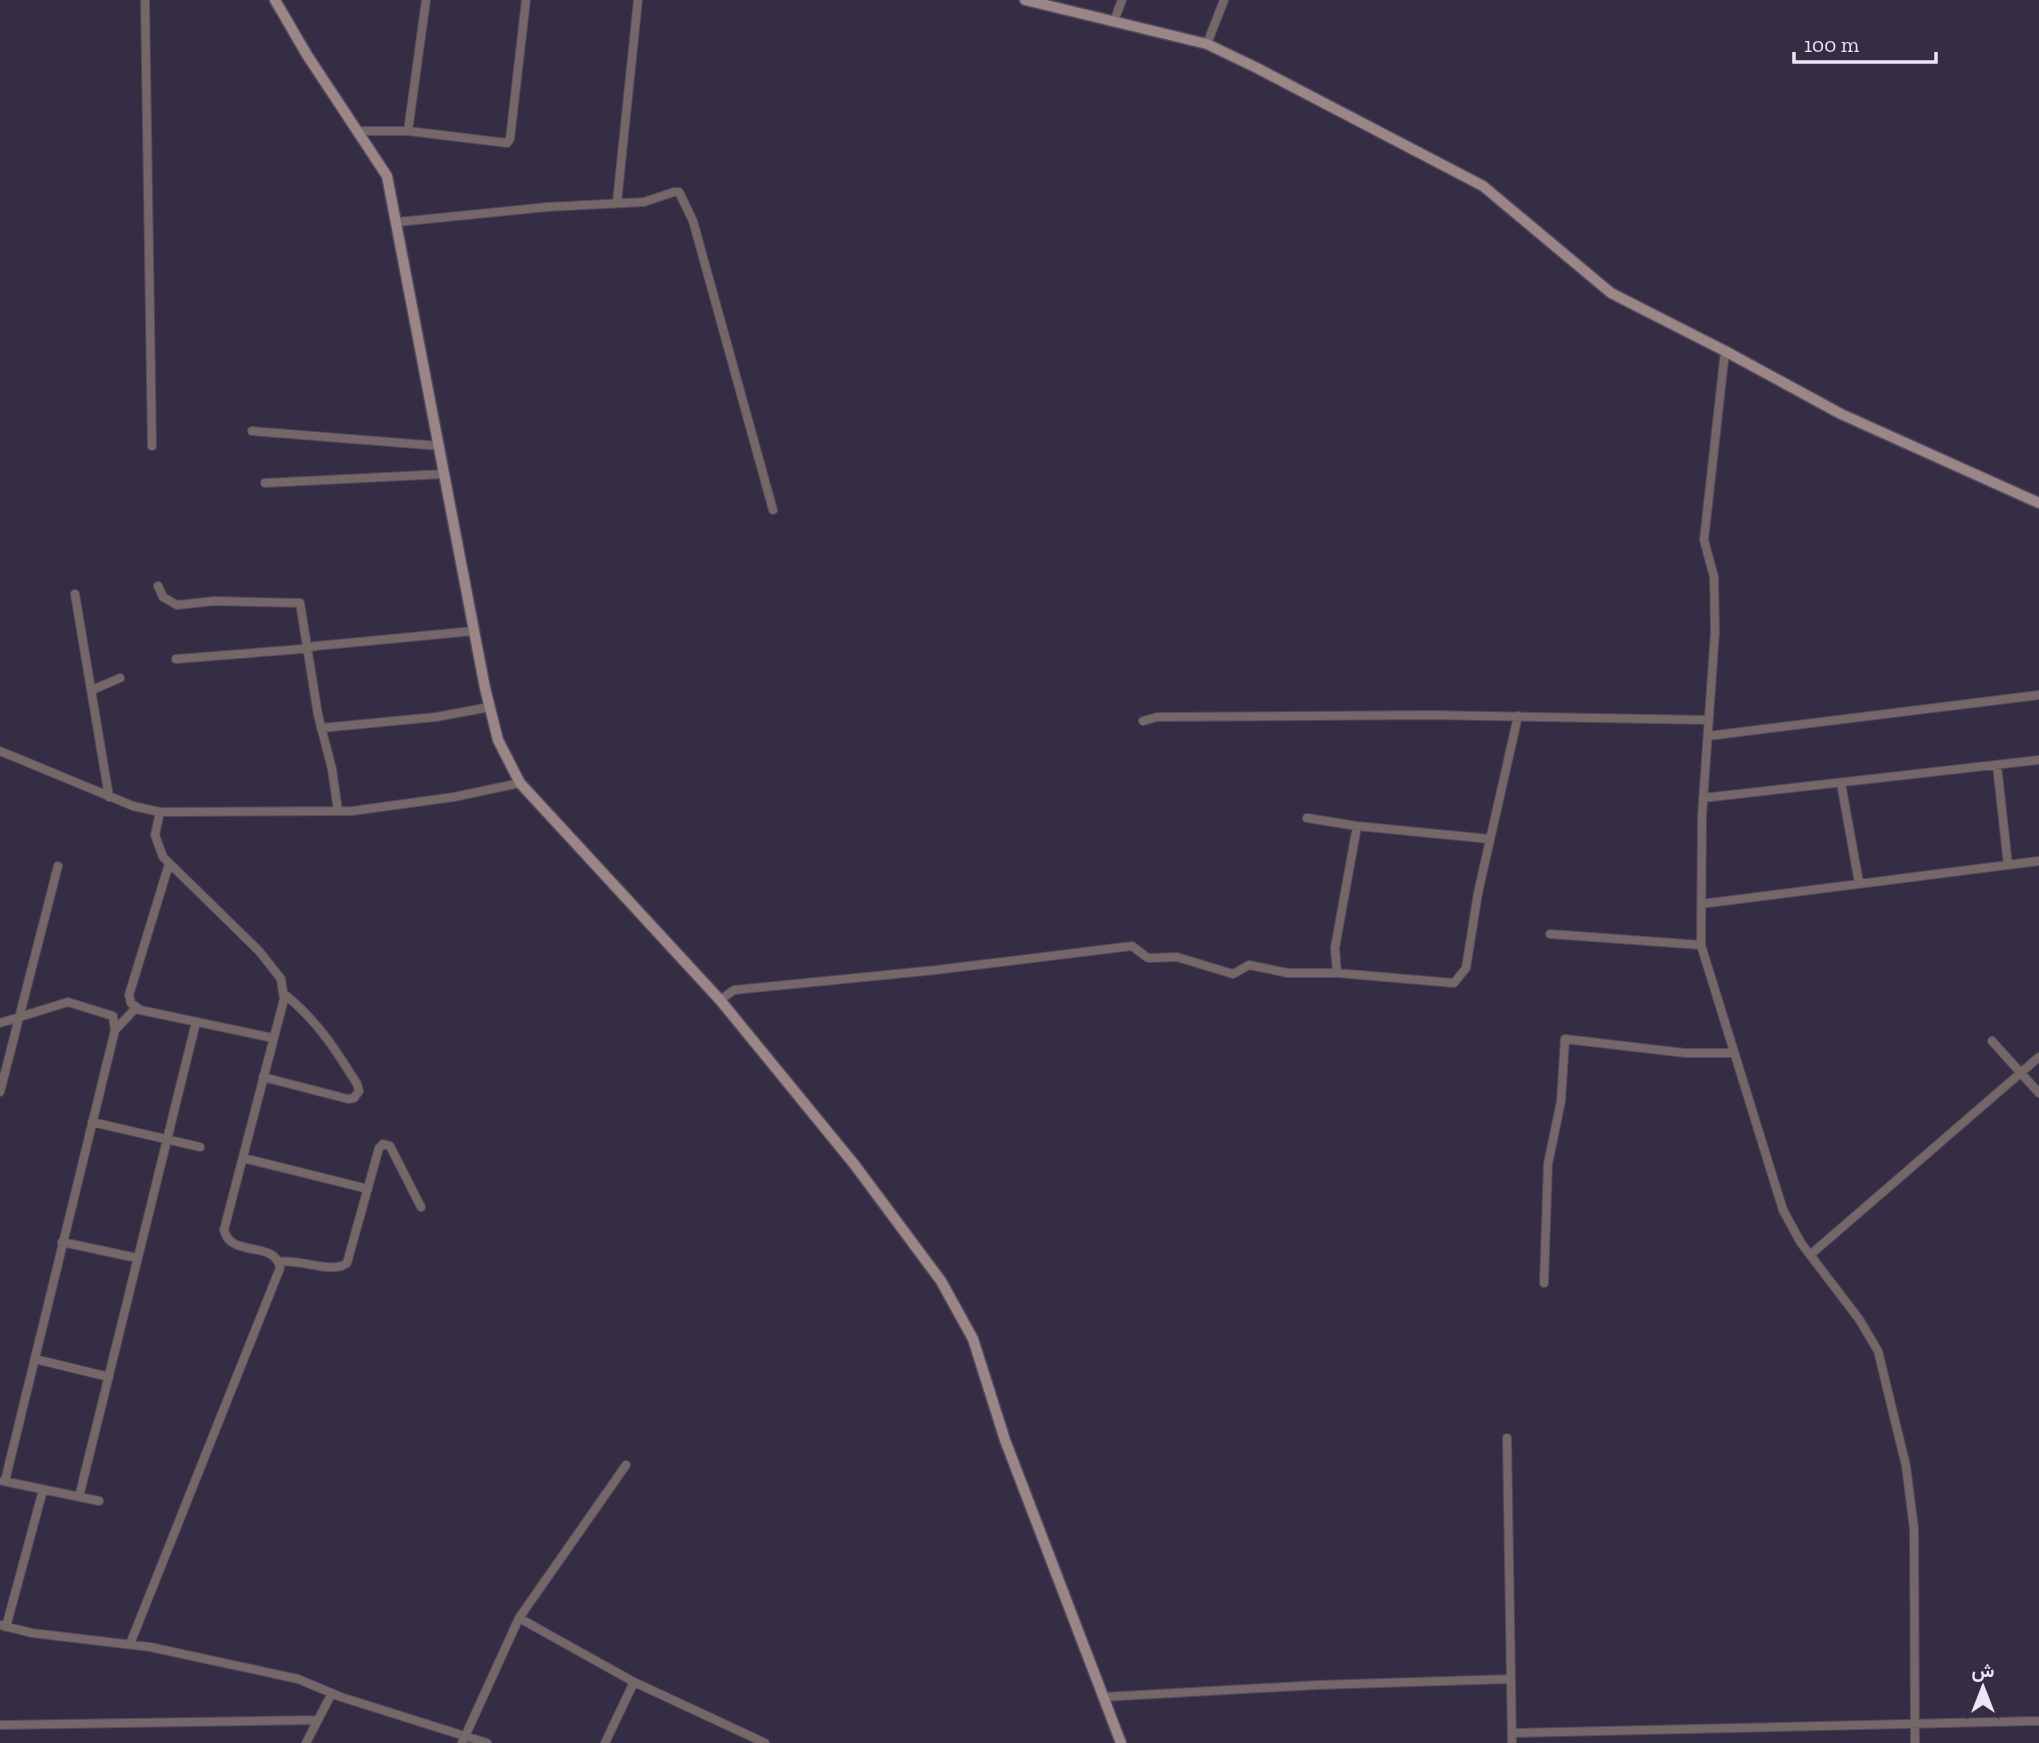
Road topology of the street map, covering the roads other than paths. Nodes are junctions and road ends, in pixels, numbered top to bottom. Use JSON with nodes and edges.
{"nodes":[{"id":1,"x":145,"y":0,"type":"edge"},
{"id":2,"x":275,"y":0,"type":"edge"},
{"id":3,"x":426,"y":0,"type":"edge"},
{"id":4,"x":526,"y":0,"type":"edge"},
{"id":5,"x":638,"y":0,"type":"edge"},
{"id":6,"x":1025,"y":0,"type":"edge"},
{"id":7,"x":1122,"y":0,"type":"edge"},
{"id":8,"x":1224,"y":0,"type":"edge"},
{"id":9,"x":1114,"y":22,"type":"junction"},
{"id":10,"x":1207,"y":44,"type":"junction"},
{"id":11,"x":358,"y":131,"type":"junction"},
{"id":12,"x":408,"y":131,"type":"junction"},
{"id":13,"x":617,"y":202,"type":"junction"},
{"id":14,"x":398,"y":222,"type":"junction"},
{"id":15,"x":1726,"y":351,"type":"junction"},
{"id":16,"x":252,"y":430,"type":"dead end"},
{"id":17,"x":152,"y":446,"type":"dead end"},
{"id":18,"x":440,"y":446,"type":"junction"},
{"id":19,"x":445,"y":474,"type":"junction"},
{"id":20,"x":264,"y":483,"type":"dead end"},
{"id":21,"x":2039,"y":503,"type":"edge"},
{"id":22,"x":773,"y":510,"type":"dead end"},
{"id":23,"x":159,"y":586,"type":"dead end"},
{"id":24,"x":75,"y":594,"type":"dead end"},
{"id":25,"x":474,"y":631,"type":"junction"},
{"id":26,"x":308,"y":648,"type":"junction"},
{"id":27,"x":176,"y":659,"type":"dead end"},
{"id":28,"x":120,"y":678,"type":"dead end"},
{"id":29,"x":92,"y":690,"type":"junction"},
{"id":30,"x":2039,"y":695,"type":"edge"},
{"id":31,"x":490,"y":708,"type":"junction"},
{"id":32,"x":1518,"y":716,"type":"junction"},
{"id":33,"x":1143,"y":720,"type":"dead end"},
{"id":34,"x":1709,"y":720,"type":"junction"},
{"id":35,"x":321,"y":728,"type":"junction"},
{"id":36,"x":1707,"y":736,"type":"junction"},
{"id":37,"x":0,"y":751,"type":"edge"},
{"id":38,"x":2039,"y":760,"type":"edge"},
{"id":39,"x":1997,"y":765,"type":"junction"},
{"id":40,"x":520,"y":783,"type":"junction"},
{"id":41,"x":1841,"y":783,"type":"junction"},
{"id":42,"x":109,"y":797,"type":"junction"},
{"id":43,"x":1703,"y":799,"type":"junction"},
{"id":44,"x":338,"y":811,"type":"junction"},
{"id":45,"x":160,"y":812,"type":"junction"},
{"id":46,"x":1307,"y":818,"type":"dead end"},
{"id":47,"x":1357,"y":826,"type":"junction"},
{"id":48,"x":1490,"y":839,"type":"junction"},
{"id":49,"x":2039,"y":861,"type":"edge"},
{"id":50,"x":169,"y":864,"type":"junction"},
{"id":51,"x":2008,"y":865,"type":"junction"},
{"id":52,"x":58,"y":866,"type":"dead end"},
{"id":53,"x":1860,"y":883,"type":"junction"},
{"id":54,"x":1701,"y":904,"type":"junction"},
{"id":55,"x":1550,"y":934,"type":"dead end"},
{"id":56,"x":1701,"y":945,"type":"junction"},
{"id":57,"x":1337,"y":973,"type":"junction"},
{"id":58,"x":284,"y":995,"type":"junction"},
{"id":59,"x":720,"y":1000,"type":"junction"},
{"id":60,"x":136,"y":1009,"type":"junction"},
{"id":61,"x":18,"y":1017,"type":"junction"},
{"id":62,"x":196,"y":1022,"type":"junction"},
{"id":63,"x":0,"y":1023,"type":"edge"},
{"id":64,"x":115,"y":1030,"type":"junction"},
{"id":65,"x":273,"y":1038,"type":"junction"},
{"id":66,"x":1992,"y":1041,"type":"dead end"},
{"id":67,"x":1734,"y":1053,"type":"junction"},
{"id":68,"x":2039,"y":1056,"type":"edge"},
{"id":69,"x":2020,"y":1073,"type":"junction"},
{"id":70,"x":263,"y":1077,"type":"junction"},
{"id":71,"x":0,"y":1092,"type":"edge"},
{"id":72,"x":2039,"y":1093,"type":"edge"},
{"id":73,"x":92,"y":1122,"type":"junction"},
{"id":74,"x":167,"y":1140,"type":"junction"},
{"id":75,"x":200,"y":1147,"type":"dead end"},
{"id":76,"x":243,"y":1158,"type":"junction"},
{"id":77,"x":368,"y":1189,"type":"junction"},
{"id":78,"x":421,"y":1207,"type":"dead end"},
{"id":79,"x":62,"y":1242,"type":"junction"},
{"id":80,"x":1810,"y":1255,"type":"junction"},
{"id":81,"x":138,"y":1258,"type":"junction"},
{"id":82,"x":279,"y":1262,"type":"junction"},
{"id":83,"x":1544,"y":1283,"type":"dead end"},
{"id":84,"x":35,"y":1359,"type":"junction"},
{"id":85,"x":109,"y":1377,"type":"junction"},
{"id":86,"x":1507,"y":1438,"type":"dead end"},
{"id":87,"x":626,"y":1465,"type":"dead end"},
{"id":88,"x":2,"y":1481,"type":"edge"},
{"id":89,"x":43,"y":1490,"type":"junction"},
{"id":90,"x":79,"y":1497,"type":"junction"},
{"id":91,"x":99,"y":1501,"type":"dead end"},
{"id":92,"x":519,"y":1618,"type":"junction"},
{"id":93,"x":3,"y":1626,"type":"edge"},
{"id":94,"x":130,"y":1644,"type":"junction"},
{"id":95,"x":1511,"y":1679,"type":"junction"},
{"id":96,"x":634,"y":1682,"type":"junction"},
{"id":97,"x":332,"y":1693,"type":"junction"},
{"id":98,"x":1103,"y":1697,"type":"junction"},
{"id":99,"x":318,"y":1720,"type":"junction"},
{"id":100,"x":2039,"y":1721,"type":"edge"},
{"id":101,"x":1915,"y":1724,"type":"junction"},
{"id":102,"x":0,"y":1725,"type":"edge"},
{"id":103,"x":1511,"y":1733,"type":"junction"},
{"id":104,"x":464,"y":1739,"type":"edge"},
{"id":105,"x":306,"y":1743,"type":"edge"},
{"id":106,"x":487,"y":1743,"type":"edge"},
{"id":107,"x":606,"y":1743,"type":"edge"},
{"id":108,"x":765,"y":1743,"type":"edge"},
{"id":109,"x":1121,"y":1743,"type":"edge"},
{"id":110,"x":1512,"y":1743,"type":"edge"},
{"id":111,"x":1915,"y":1743,"type":"edge"}],
"edges":[{"from":1,"to":17,"type":"street"},
{"from":2,"to":11,"type":"street"},
{"from":3,"to":12,"type":"street"},
{"from":4,"to":12,"type":"street"},
{"from":5,"to":13,"type":"street"},
{"from":6,"to":9,"type":"street"},
{"from":7,"to":9,"type":"street"},
{"from":8,"to":10,"type":"street"},
{"from":9,"to":10,"type":"street"},
{"from":10,"to":15,"type":"street"},
{"from":11,"to":12,"type":"street"},
{"from":11,"to":14,"type":"street"},
{"from":13,"to":14,"type":"street"},
{"from":13,"to":22,"type":"street"},
{"from":14,"to":18,"type":"street"},
{"from":15,"to":21,"type":"street"},
{"from":15,"to":34,"type":"street"},
{"from":16,"to":18,"type":"street"},
{"from":18,"to":19,"type":"street"},
{"from":19,"to":20,"type":"street"},
{"from":19,"to":25,"type":"street"},
{"from":23,"to":26,"type":"street"},
{"from":24,"to":29,"type":"street"},
{"from":25,"to":26,"type":"street"},
{"from":25,"to":31,"type":"street"},
{"from":26,"to":27,"type":"street"},
{"from":26,"to":35,"type":"street"},
{"from":28,"to":29,"type":"street"},
{"from":29,"to":42,"type":"street"},
{"from":30,"to":36,"type":"street"},
{"from":31,"to":35,"type":"street"},
{"from":31,"to":40,"type":"street"},
{"from":32,"to":33,"type":"street"},
{"from":32,"to":34,"type":"street"},
{"from":32,"to":48,"type":"street"},
{"from":34,"to":36,"type":"street"},
{"from":35,"to":44,"type":"street"},
{"from":36,"to":43,"type":"street"},
{"from":37,"to":42,"type":"street"},
{"from":38,"to":39,"type":"street"},
{"from":39,"to":41,"type":"street"},
{"from":39,"to":51,"type":"street"},
{"from":40,"to":44,"type":"street"},
{"from":40,"to":59,"type":"street"},
{"from":41,"to":43,"type":"street"},
{"from":41,"to":53,"type":"street"},
{"from":42,"to":45,"type":"street"},
{"from":43,"to":54,"type":"street"},
{"from":44,"to":45,"type":"street"},
{"from":45,"to":50,"type":"street"},
{"from":46,"to":47,"type":"street"},
{"from":47,"to":48,"type":"street"},
{"from":47,"to":57,"type":"street"},
{"from":48,"to":57,"type":"street"},
{"from":49,"to":51,"type":"street"},
{"from":50,"to":58,"type":"street"},
{"from":50,"to":60,"type":"street"},
{"from":51,"to":53,"type":"street"},
{"from":52,"to":61,"type":"street"},
{"from":53,"to":54,"type":"street"},
{"from":54,"to":56,"type":"street"},
{"from":55,"to":56,"type":"street"},
{"from":56,"to":67,"type":"street"},
{"from":57,"to":59,"type":"street"},
{"from":58,"to":65,"type":"street"},
{"from":58,"to":70,"type":"street"},
{"from":59,"to":98,"type":"street"},
{"from":60,"to":62,"type":"street"},
{"from":60,"to":64,"type":"street"},
{"from":61,"to":63,"type":"street"},
{"from":61,"to":64,"type":"street"},
{"from":61,"to":71,"type":"street"},
{"from":62,"to":65,"type":"street"},
{"from":62,"to":74,"type":"street"},
{"from":64,"to":73,"type":"street"},
{"from":65,"to":70,"type":"street"},
{"from":66,"to":69,"type":"street"},
{"from":67,"to":80,"type":"street"},
{"from":67,"to":83,"type":"street"},
{"from":68,"to":69,"type":"street"},
{"from":69,"to":72,"type":"street"},
{"from":69,"to":80,"type":"street"},
{"from":70,"to":76,"type":"street"},
{"from":73,"to":74,"type":"street"},
{"from":73,"to":79,"type":"street"},
{"from":74,"to":75,"type":"street"},
{"from":74,"to":81,"type":"street"},
{"from":76,"to":77,"type":"street"},
{"from":76,"to":82,"type":"street"},
{"from":77,"to":78,"type":"street"},
{"from":77,"to":82,"type":"street"},
{"from":79,"to":81,"type":"street"},
{"from":79,"to":84,"type":"street"},
{"from":80,"to":101,"type":"street"},
{"from":81,"to":85,"type":"street"},
{"from":82,"to":94,"type":"street"},
{"from":84,"to":85,"type":"street"},
{"from":84,"to":88,"type":"street"},
{"from":85,"to":90,"type":"street"},
{"from":86,"to":95,"type":"street"},
{"from":87,"to":92,"type":"street"},
{"from":88,"to":89,"type":"street"},
{"from":89,"to":90,"type":"street"},
{"from":89,"to":93,"type":"street"},
{"from":90,"to":91,"type":"street"},
{"from":92,"to":96,"type":"street"},
{"from":92,"to":104,"type":"street"},
{"from":93,"to":94,"type":"street"},
{"from":94,"to":97,"type":"street"},
{"from":95,"to":98,"type":"street"},
{"from":95,"to":103,"type":"street"},
{"from":96,"to":107,"type":"street"},
{"from":96,"to":108,"type":"street"},
{"from":97,"to":99,"type":"street"},
{"from":97,"to":104,"type":"street"},
{"from":98,"to":109,"type":"street"},
{"from":99,"to":102,"type":"street"},
{"from":99,"to":105,"type":"street"},
{"from":100,"to":101,"type":"street"},
{"from":101,"to":103,"type":"street"},
{"from":101,"to":111,"type":"street"},
{"from":103,"to":110,"type":"street"},
{"from":104,"to":106,"type":"street"}]}
